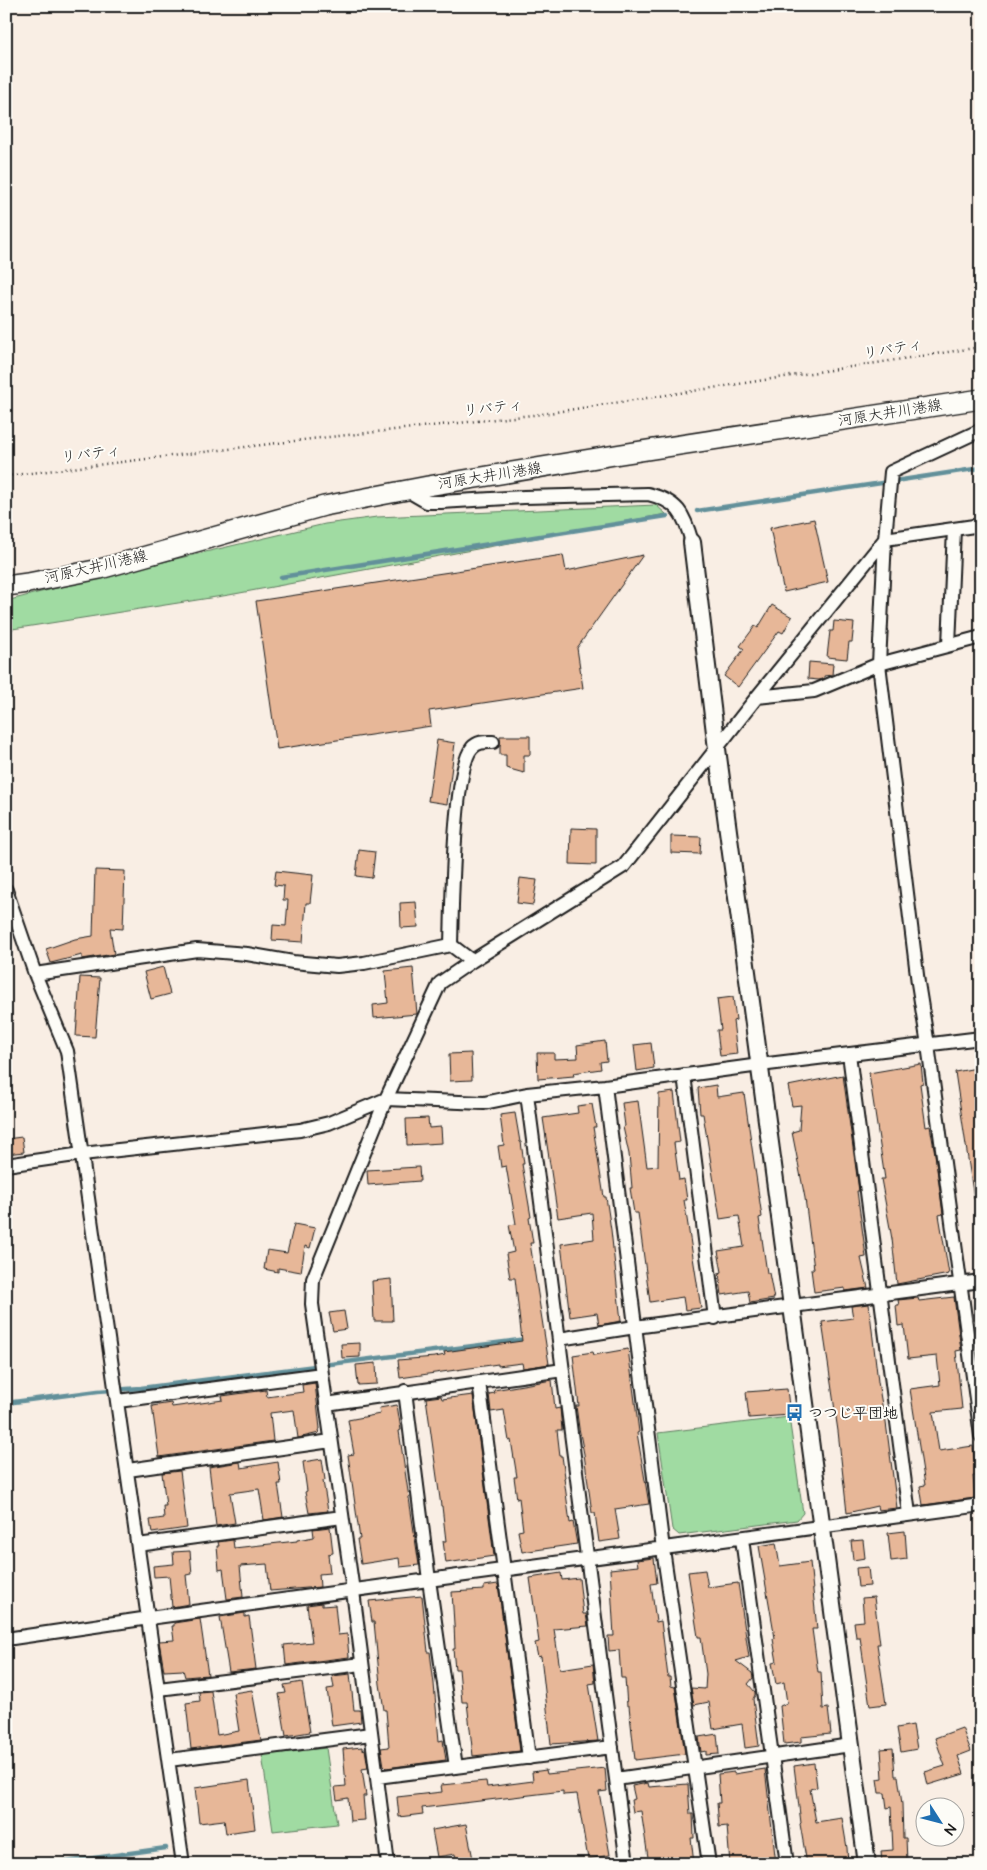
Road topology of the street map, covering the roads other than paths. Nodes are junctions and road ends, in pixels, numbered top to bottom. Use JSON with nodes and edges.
{"nodes":[{"id":1,"x":981,"y":399,"type":"edge"},
{"id":2,"x":981,"y":430,"type":"edge"},
{"id":3,"x":408,"y":491,"type":"junction"},
{"id":4,"x":981,"y":525,"type":"edge"},
{"id":5,"x":954,"y":529,"type":"junction"},
{"id":6,"x":885,"y":539,"type":"junction"},
{"id":7,"x":692,"y":542,"type":"joint"},
{"id":8,"x":6,"y":586,"type":"edge"},
{"id":9,"x":981,"y":638,"type":"edge"},
{"id":10,"x":949,"y":645,"type":"junction"},
{"id":11,"x":879,"y":664,"type":"junction"},
{"id":12,"x":757,"y":697,"type":"junction"},
{"id":13,"x":493,"y":742,"type":"dead end"},
{"id":14,"x":717,"y":749,"type":"junction"},
{"id":15,"x":6,"y":890,"type":"edge"},
{"id":16,"x":451,"y":945,"type":"junction"},
{"id":17,"x":472,"y":961,"type":"junction"},
{"id":18,"x":35,"y":974,"type":"junction"},
{"id":19,"x":981,"y":1038,"type":"edge"},
{"id":20,"x":928,"y":1045,"type":"junction"},
{"id":21,"x":849,"y":1054,"type":"junction"},
{"id":22,"x":760,"y":1065,"type":"junction"},
{"id":23,"x":684,"y":1075,"type":"junction"},
{"id":24,"x":605,"y":1086,"type":"junction"},
{"id":25,"x":527,"y":1094,"type":"junction"},
{"id":26,"x":386,"y":1100,"type":"junction"},
{"id":27,"x":82,"y":1154,"type":"junction"},
{"id":28,"x":6,"y":1165,"type":"edge"},
{"id":29,"x":981,"y":1281,"type":"edge"},
{"id":30,"x":960,"y":1284,"type":"junction"},
{"id":31,"x":880,"y":1294,"type":"junction"},
{"id":32,"x":792,"y":1307,"type":"junction"},
{"id":33,"x":715,"y":1318,"type":"junction"},
{"id":34,"x":636,"y":1327,"type":"junction"},
{"id":35,"x":559,"y":1339,"type":"junction"},
{"id":36,"x":563,"y":1370,"type":"junction"},
{"id":37,"x":322,"y":1374,"type":"junction"},
{"id":38,"x":479,"y":1382,"type":"junction"},
{"id":39,"x":405,"y":1392,"type":"junction"},
{"id":40,"x":118,"y":1400,"type":"junction"},
{"id":41,"x":326,"y":1404,"type":"junction"},
{"id":42,"x":981,"y":1436,"type":"edge"},
{"id":43,"x":331,"y":1441,"type":"junction"},
{"id":44,"x":128,"y":1470,"type":"junction"},
{"id":45,"x":981,"y":1505,"type":"edge"},
{"id":46,"x":909,"y":1514,"type":"junction"},
{"id":47,"x":342,"y":1517,"type":"junction"},
{"id":48,"x":822,"y":1528,"type":"junction"},
{"id":49,"x":742,"y":1538,"type":"junction"},
{"id":50,"x":138,"y":1544,"type":"junction"},
{"id":51,"x":664,"y":1549,"type":"junction"},
{"id":52,"x":587,"y":1559,"type":"junction"},
{"id":53,"x":504,"y":1570,"type":"junction"},
{"id":54,"x":429,"y":1580,"type":"junction"},
{"id":55,"x":353,"y":1591,"type":"junction"},
{"id":56,"x":149,"y":1618,"type":"junction"},
{"id":57,"x":6,"y":1639,"type":"edge"},
{"id":58,"x":362,"y":1664,"type":"junction"},
{"id":59,"x":159,"y":1689,"type":"junction"},
{"id":60,"x":371,"y":1734,"type":"junction"},
{"id":61,"x":851,"y":1745,"type":"junction"},
{"id":62,"x":612,"y":1747,"type":"junction"},
{"id":63,"x":772,"y":1756,"type":"junction"},
{"id":64,"x":529,"y":1758,"type":"junction"},
{"id":65,"x":169,"y":1760,"type":"junction"},
{"id":66,"x":456,"y":1767,"type":"junction"},
{"id":67,"x":695,"y":1768,"type":"junction"},
{"id":68,"x":376,"y":1777,"type":"junction"},
{"id":69,"x":616,"y":1779,"type":"junction"},
{"id":70,"x":183,"y":1864,"type":"edge"},
{"id":71,"x":388,"y":1864,"type":"edge"},
{"id":72,"x":627,"y":1864,"type":"edge"},
{"id":73,"x":709,"y":1864,"type":"edge"},
{"id":74,"x":787,"y":1864,"type":"edge"},
{"id":75,"x":867,"y":1864,"type":"edge"}],
"edges":[{"from":1,"to":3,"type":"main road","name":"河原大井川港線"},
{"from":2,"to":6,"type":"street"},
{"from":3,"to":7,"type":"street"},
{"from":3,"to":8,"type":"main road","name":"河原大井川港線"},
{"from":4,"to":5,"type":"street"},
{"from":5,"to":6,"type":"street"},
{"from":5,"to":10,"type":"street"},
{"from":6,"to":11,"type":"street"},
{"from":6,"to":12,"type":"street"},
{"from":7,"to":14,"type":"street"},
{"from":9,"to":10,"type":"street"},
{"from":10,"to":11,"type":"street"},
{"from":11,"to":12,"type":"street"},
{"from":11,"to":20,"type":"street"},
{"from":12,"to":14,"type":"street"},
{"from":13,"to":16,"type":"street"},
{"from":14,"to":17,"type":"street"},
{"from":14,"to":22,"type":"street"},
{"from":15,"to":18,"type":"street"},
{"from":16,"to":17,"type":"street"},
{"from":16,"to":18,"type":"street"},
{"from":17,"to":26,"type":"street"},
{"from":18,"to":27,"type":"street"},
{"from":19,"to":20,"type":"street"},
{"from":20,"to":21,"type":"street"},
{"from":20,"to":30,"type":"street"},
{"from":21,"to":22,"type":"street"},
{"from":21,"to":31,"type":"street"},
{"from":22,"to":23,"type":"street"},
{"from":22,"to":32,"type":"street"},
{"from":23,"to":24,"type":"street"},
{"from":23,"to":33,"type":"street"},
{"from":24,"to":25,"type":"street"},
{"from":24,"to":34,"type":"street"},
{"from":25,"to":26,"type":"street"},
{"from":25,"to":35,"type":"street"},
{"from":26,"to":27,"type":"street"},
{"from":26,"to":37,"type":"street"},
{"from":27,"to":28,"type":"street"},
{"from":27,"to":40,"type":"street"},
{"from":29,"to":30,"type":"street"},
{"from":30,"to":31,"type":"street"},
{"from":30,"to":42,"type":"street"},
{"from":31,"to":32,"type":"street"},
{"from":31,"to":46,"type":"street"},
{"from":32,"to":33,"type":"street"},
{"from":32,"to":48,"type":"street"},
{"from":33,"to":34,"type":"street"},
{"from":34,"to":35,"type":"street"},
{"from":34,"to":51,"type":"street"},
{"from":35,"to":36,"type":"street"},
{"from":36,"to":38,"type":"street"},
{"from":36,"to":52,"type":"street"},
{"from":37,"to":40,"type":"street"},
{"from":37,"to":41,"type":"street"},
{"from":38,"to":39,"type":"street"},
{"from":38,"to":53,"type":"street"},
{"from":39,"to":41,"type":"street"},
{"from":39,"to":54,"type":"street"},
{"from":40,"to":44,"type":"street"},
{"from":41,"to":43,"type":"street"},
{"from":43,"to":44,"type":"street"},
{"from":43,"to":47,"type":"street"},
{"from":44,"to":50,"type":"street"},
{"from":45,"to":46,"type":"street"},
{"from":46,"to":48,"type":"street"},
{"from":47,"to":50,"type":"street"},
{"from":47,"to":55,"type":"street"},
{"from":48,"to":49,"type":"street"},
{"from":48,"to":61,"type":"street"},
{"from":49,"to":51,"type":"street"},
{"from":49,"to":63,"type":"street"},
{"from":50,"to":56,"type":"street"},
{"from":51,"to":52,"type":"street"},
{"from":51,"to":67,"type":"street"},
{"from":52,"to":53,"type":"street"},
{"from":52,"to":62,"type":"street"},
{"from":53,"to":54,"type":"street"},
{"from":53,"to":64,"type":"street"},
{"from":54,"to":55,"type":"street"},
{"from":54,"to":66,"type":"street"},
{"from":55,"to":56,"type":"street"},
{"from":55,"to":58,"type":"street"},
{"from":56,"to":57,"type":"street"},
{"from":56,"to":59,"type":"street"},
{"from":58,"to":59,"type":"street"},
{"from":58,"to":60,"type":"street"},
{"from":59,"to":65,"type":"street"},
{"from":60,"to":65,"type":"street"},
{"from":60,"to":68,"type":"street"},
{"from":61,"to":63,"type":"street"},
{"from":61,"to":75,"type":"street"},
{"from":62,"to":64,"type":"street"},
{"from":62,"to":69,"type":"street"},
{"from":63,"to":67,"type":"street"},
{"from":63,"to":74,"type":"street"},
{"from":64,"to":66,"type":"street"},
{"from":65,"to":70,"type":"street"},
{"from":66,"to":68,"type":"street"},
{"from":67,"to":69,"type":"street"},
{"from":67,"to":73,"type":"street"},
{"from":68,"to":71,"type":"street"},
{"from":69,"to":72,"type":"street"}]}
